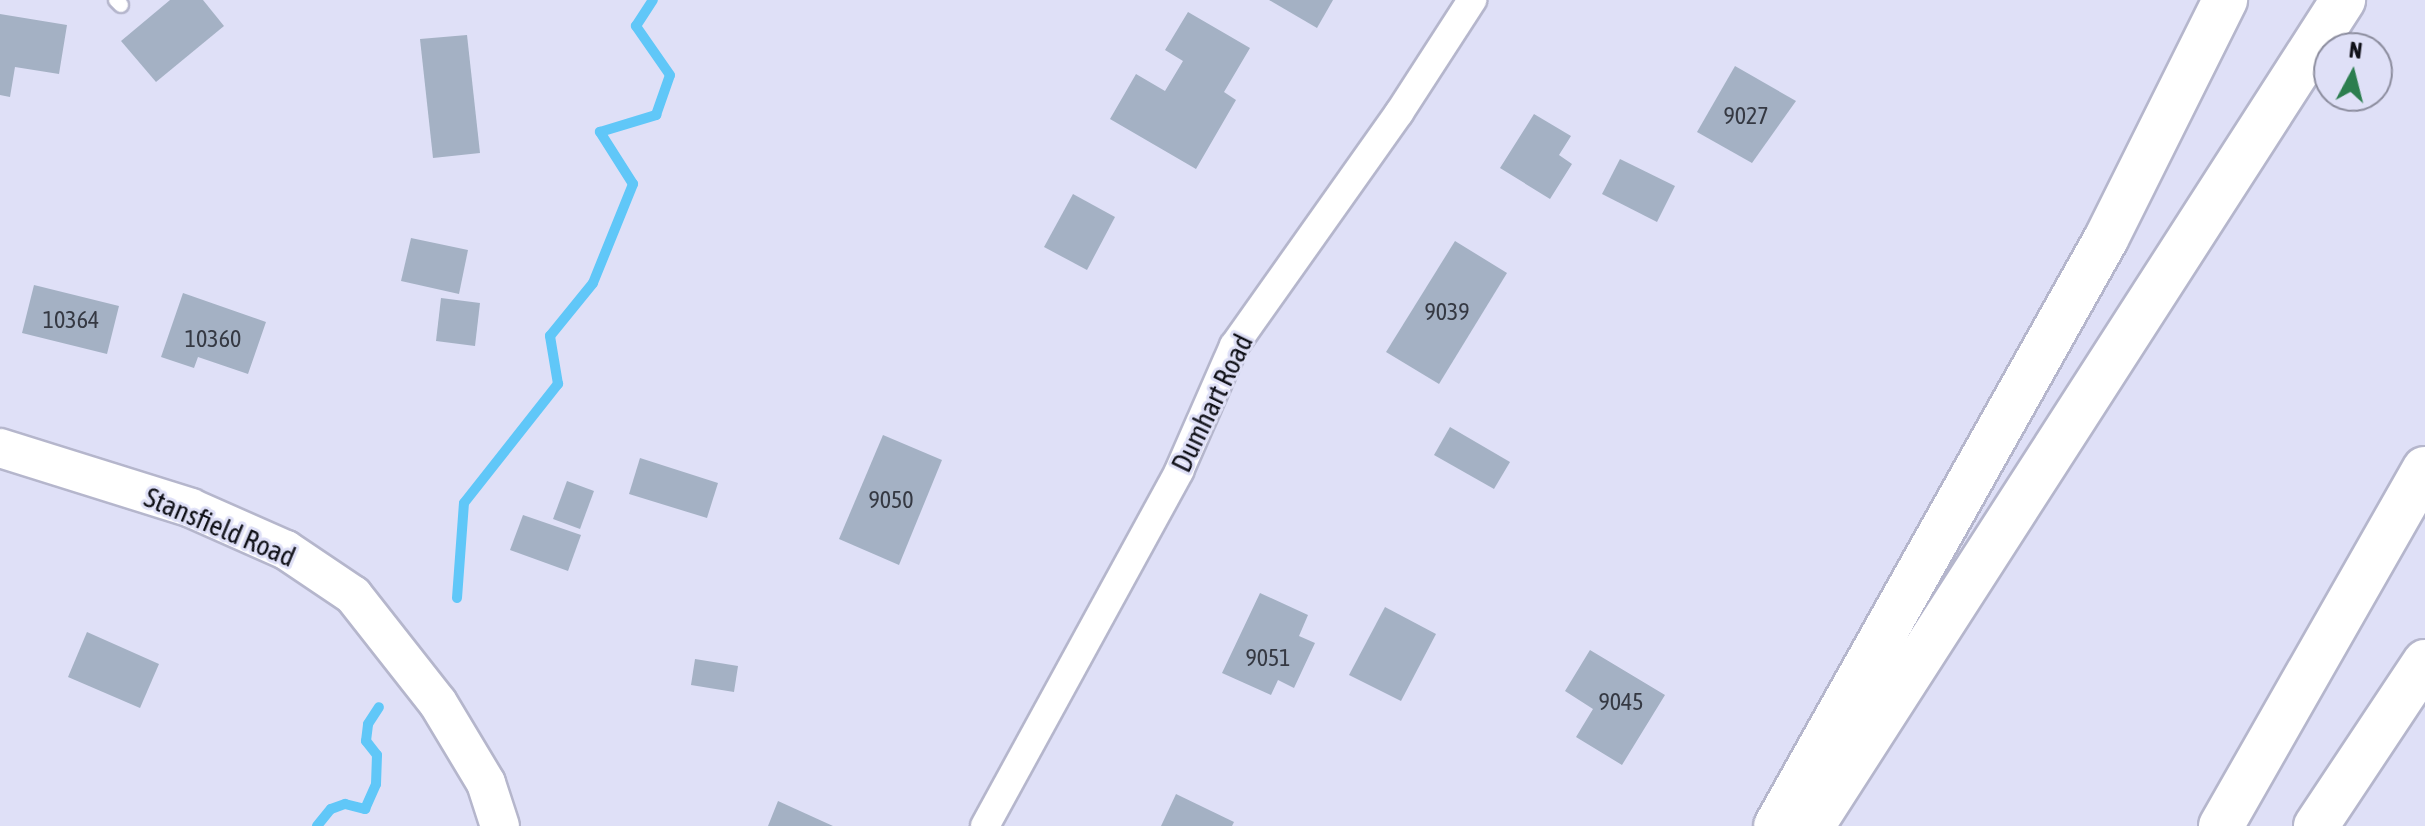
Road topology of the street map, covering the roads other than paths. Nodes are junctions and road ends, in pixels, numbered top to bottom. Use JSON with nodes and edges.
{"nodes":[{"id":1,"x":1472,"y":0,"type":"edge"},
{"id":2,"x":2225,"y":0,"type":"edge"},
{"id":3,"x":2343,"y":0,"type":"edge"},
{"id":4,"x":0,"y":448,"type":"edge"},
{"id":5,"x":2425,"y":469,"type":"edge"},
{"id":6,"x":2425,"y":662,"type":"edge"},
{"id":7,"x":500,"y":826,"type":"edge"},
{"id":8,"x":985,"y":826,"type":"edge"},
{"id":9,"x":1776,"y":826,"type":"edge"},
{"id":10,"x":1812,"y":826,"type":"edge"},
{"id":11,"x":2221,"y":826,"type":"edge"},
{"id":12,"x":2316,"y":826,"type":"edge"}],
"edges":[{"from":1,"to":8,"type":"street","name":"Dumhart Road"},
{"from":2,"to":9,"type":"highway"},
{"from":3,"to":10,"type":"highway"},
{"from":4,"to":7,"type":"street","name":"Stansfield Road"},
{"from":5,"to":11,"type":"highway"},
{"from":6,"to":12,"type":"highway"}]}
